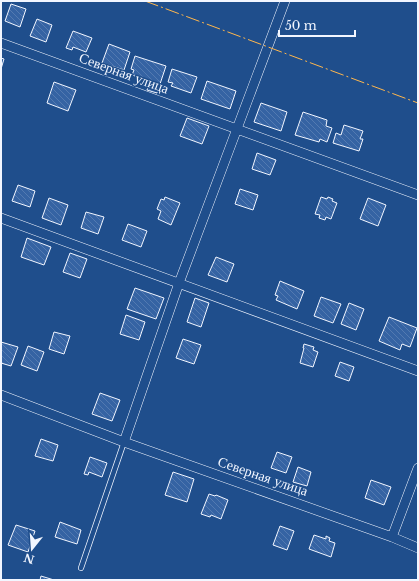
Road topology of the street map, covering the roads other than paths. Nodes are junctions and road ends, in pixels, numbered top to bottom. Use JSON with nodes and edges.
{"nodes":[{"id":1,"x":285,"y":1,"type":"edge"},
{"id":2,"x":1,"y":43,"type":"edge"},
{"id":3,"x":237,"y":129,"type":"junction"},
{"id":4,"x":418,"y":195,"type":"edge"},
{"id":5,"x":1,"y":218,"type":"edge"},
{"id":6,"x":179,"y":283,"type":"junction"},
{"id":7,"x":418,"y":371,"type":"edge"},
{"id":8,"x":1,"y":395,"type":"edge"},
{"id":9,"x":124,"y":442,"type":"junction"},
{"id":10,"x":418,"y":468,"type":"edge"},
{"id":11,"x":392,"y":537,"type":"junction"},
{"id":12,"x":418,"y":548,"type":"edge"},
{"id":13,"x":81,"y":568,"type":"dead end"}],
"edges":[{"from":1,"to":3,"type":"street"},
{"from":2,"to":3,"type":"street","name":"Северная улица"},
{"from":3,"to":4,"type":"street","name":"Северная улица"},
{"from":3,"to":6,"type":"street"},
{"from":5,"to":6,"type":"street"},
{"from":6,"to":7,"type":"street"},
{"from":6,"to":9,"type":"street"},
{"from":8,"to":9,"type":"street","name":"Северная улица"},
{"from":9,"to":11,"type":"street","name":"Северная улица"},
{"from":9,"to":13,"type":"lane"},
{"from":10,"to":11,"type":"street"},
{"from":11,"to":12,"type":"street","name":"Северная улица"}]}
